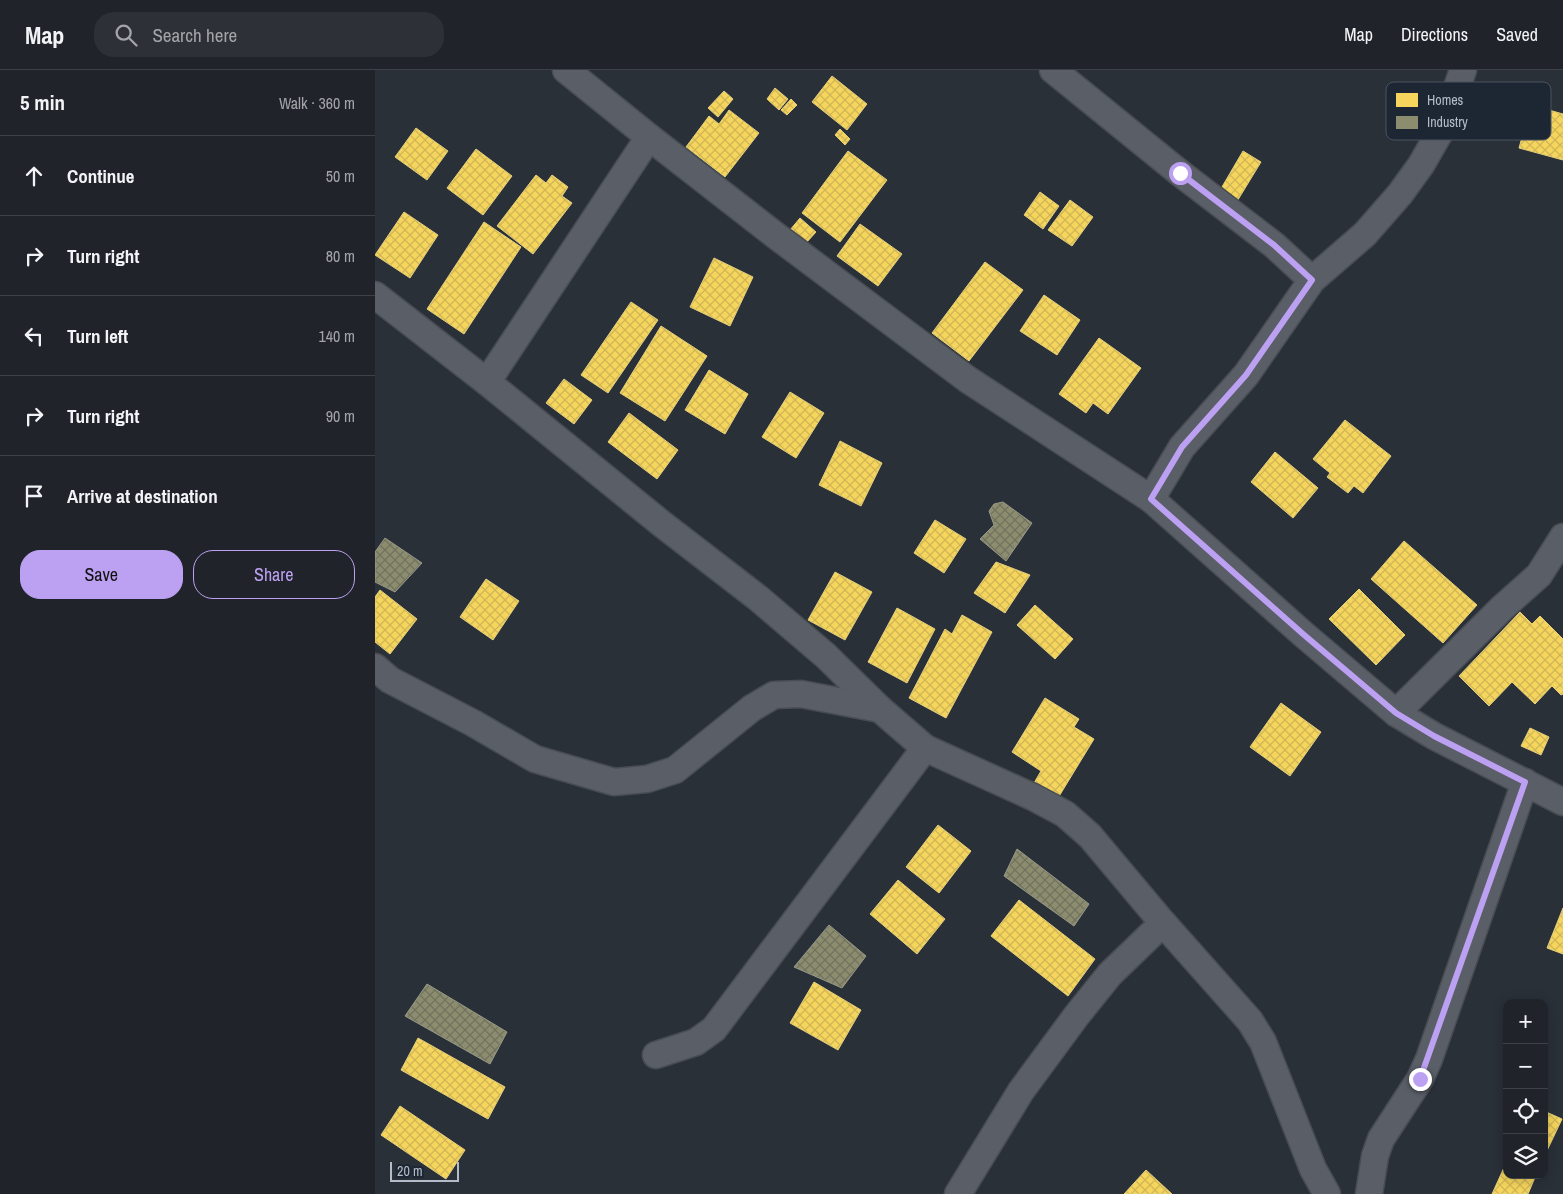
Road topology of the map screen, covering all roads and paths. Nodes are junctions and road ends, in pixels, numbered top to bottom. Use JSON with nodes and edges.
{"nodes":[{"id":1,"x":566,"y":70,"type":"edge"},
{"id":2,"x":1053,"y":70,"type":"edge"},
{"id":3,"x":1463,"y":70,"type":"edge"},
{"id":4,"x":1459,"y":82,"type":"edge"},
{"id":5,"x":649,"y":137,"type":"junction"},
{"id":6,"x":1435,"y":140,"type":"edge"},
{"id":7,"x":1312,"y":280,"type":"junction"},
{"id":8,"x":375,"y":295,"type":"edge"},
{"id":9,"x":487,"y":382,"type":"junction"},
{"id":10,"x":1151,"y":499,"type":"junction"},
{"id":11,"x":1563,"y":537,"type":"edge"},
{"id":12,"x":375,"y":667,"type":"edge"},
{"id":13,"x":880,"y":709,"type":"junction"},
{"id":14,"x":1396,"y":713,"type":"junction"},
{"id":15,"x":925,"y":748,"type":"junction"},
{"id":16,"x":1525,"y":782,"type":"junction"},
{"id":17,"x":1563,"y":802,"type":"edge"},
{"id":18,"x":1163,"y":923,"type":"junction"},
{"id":19,"x":656,"y":1055,"type":"dead end"},
{"id":20,"x":959,"y":1194,"type":"edge"},
{"id":21,"x":1327,"y":1194,"type":"edge"},
{"id":22,"x":1369,"y":1194,"type":"edge"}],
"edges":[{"from":1,"to":5,"type":"street"},
{"from":2,"to":7,"type":"street"},
{"from":3,"to":4,"type":"street"},
{"from":5,"to":9,"type":"street"},
{"from":5,"to":10,"type":"street"},
{"from":6,"to":7,"type":"street"},
{"from":7,"to":10,"type":"street"},
{"from":8,"to":9,"type":"street"},
{"from":9,"to":13,"type":"street"},
{"from":10,"to":14,"type":"street"},
{"from":11,"to":14,"type":"street"},
{"from":12,"to":13,"type":"street"},
{"from":13,"to":15,"type":"street"},
{"from":14,"to":16,"type":"street"},
{"from":15,"to":18,"type":"street"},
{"from":15,"to":19,"type":"street"},
{"from":16,"to":17,"type":"street"},
{"from":16,"to":22,"type":"street"},
{"from":18,"to":20,"type":"street"},
{"from":18,"to":21,"type":"street"}]}
